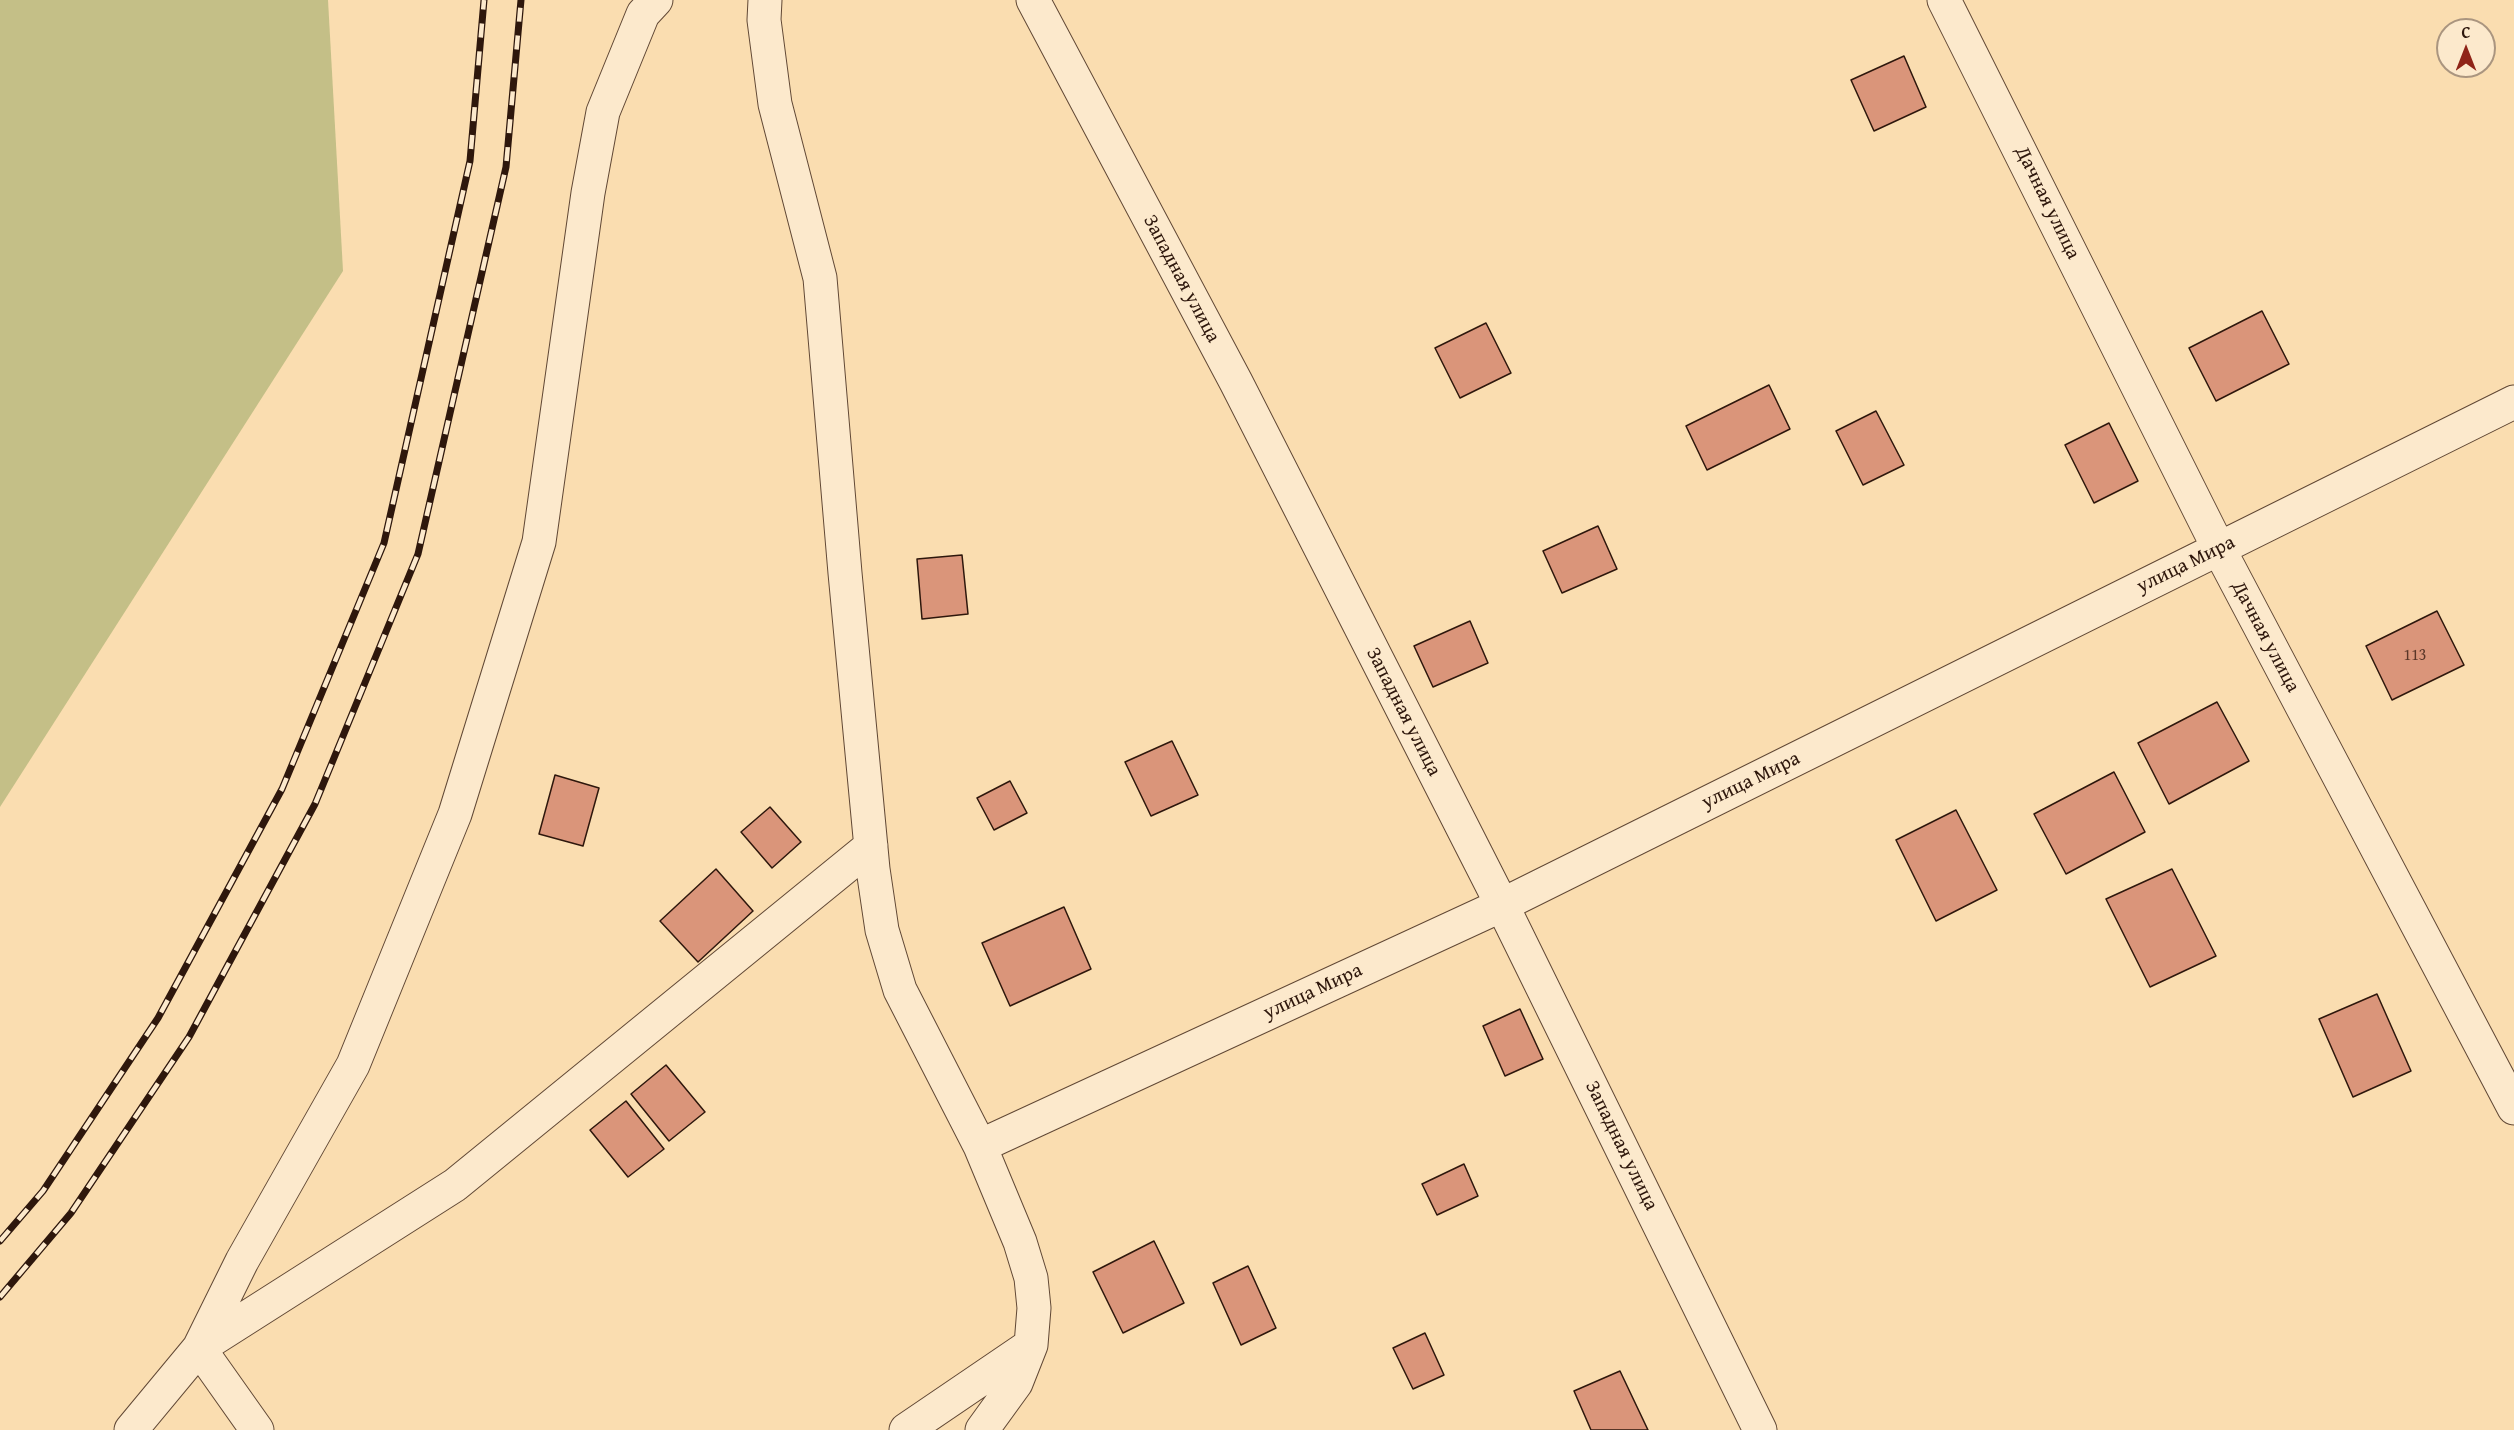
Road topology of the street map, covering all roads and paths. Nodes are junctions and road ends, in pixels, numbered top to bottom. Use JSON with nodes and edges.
{"nodes":[{"id":1,"x":656,"y":0,"type":"edge"},
{"id":2,"x":765,"y":0,"type":"edge"},
{"id":3,"x":1033,"y":0,"type":"edge"},
{"id":4,"x":1944,"y":0,"type":"edge"},
{"id":5,"x":2514,"y":402,"type":"edge"},
{"id":6,"x":2218,"y":549,"type":"junction"},
{"id":7,"x":871,"y":846,"type":"junction"},
{"id":8,"x":1502,"y":905,"type":"junction"},
{"id":9,"x":2514,"y":1108,"type":"edge"},
{"id":10,"x":980,"y":1146,"type":"junction"},
{"id":11,"x":1031,"y":1345,"type":"junction"},
{"id":12,"x":199,"y":1348,"type":"junction"},
{"id":13,"x":132,"y":1430,"type":"edge"},
{"id":14,"x":257,"y":1430,"type":"edge"},
{"id":15,"x":906,"y":1430,"type":"edge"},
{"id":16,"x":982,"y":1430,"type":"edge"},
{"id":17,"x":1760,"y":1430,"type":"edge"}],
"edges":[{"from":1,"to":12,"type":"street"},
{"from":2,"to":7,"type":"street"},
{"from":3,"to":8,"type":"street","name":"Западная улица"},
{"from":4,"to":6,"type":"street","name":"Дачная улица"},
{"from":5,"to":6,"type":"street","name":"улица Мира"},
{"from":6,"to":8,"type":"street","name":"улица Мира"},
{"from":6,"to":9,"type":"street","name":"Дачная улица"},
{"from":7,"to":10,"type":"street"},
{"from":7,"to":12,"type":"street"},
{"from":8,"to":10,"type":"street","name":"улица Мира"},
{"from":8,"to":17,"type":"street","name":"Западная улица"},
{"from":10,"to":11,"type":"street"},
{"from":11,"to":15,"type":"street"},
{"from":11,"to":16,"type":"street"},
{"from":12,"to":13,"type":"street"},
{"from":12,"to":14,"type":"street"}]}
